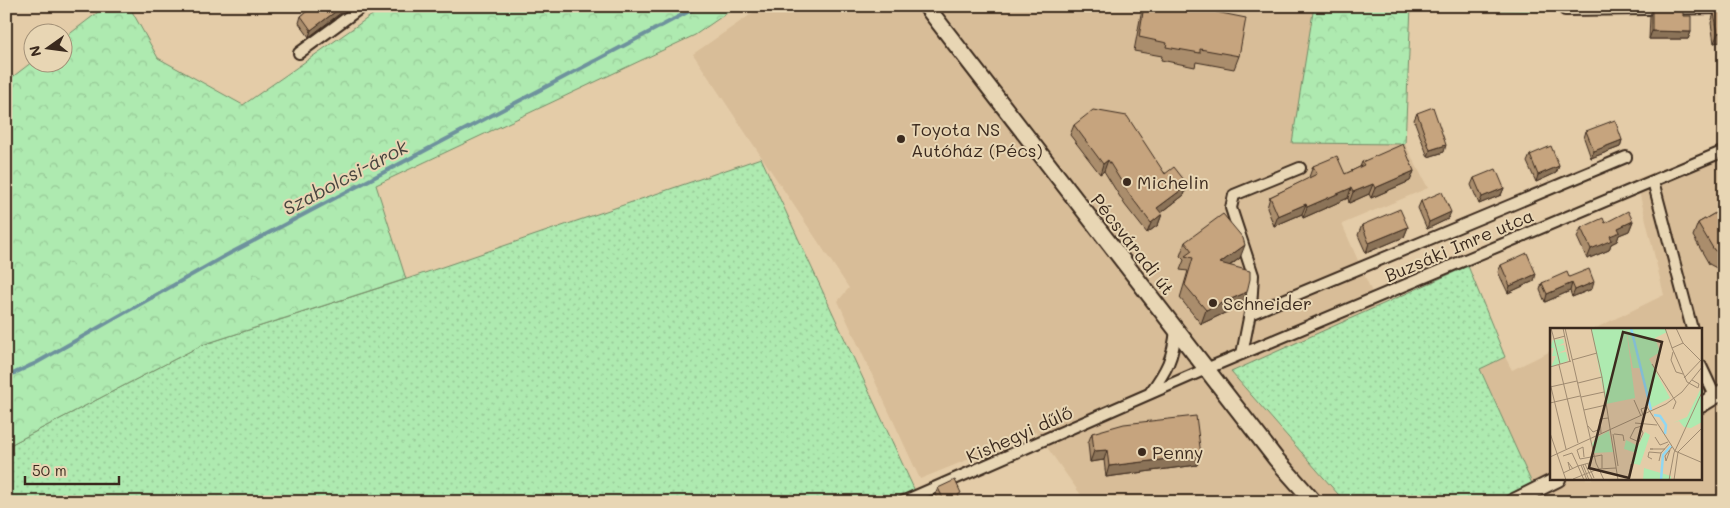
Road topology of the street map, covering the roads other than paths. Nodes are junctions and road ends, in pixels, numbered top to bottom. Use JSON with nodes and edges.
{"nodes":[{"id":1,"x":363,"y":6,"type":"edge"},
{"id":2,"x":926,"y":6,"type":"edge"},
{"id":3,"x":1724,"y":8,"type":"edge"},
{"id":4,"x":1565,"y":10,"type":"dead end"},
{"id":5,"x":300,"y":53,"type":"dead end"},
{"id":6,"x":1724,"y":151,"type":"edge"},
{"id":7,"x":1626,"y":157,"type":"dead end"},
{"id":8,"x":1300,"y":168,"type":"dead end"},
{"id":9,"x":1653,"y":181,"type":"junction"},
{"id":10,"x":1250,"y":314,"type":"junction"},
{"id":11,"x":1692,"y":328,"type":"edge"},
{"id":12,"x":1176,"y":330,"type":"junction"},
{"id":13,"x":1242,"y":354,"type":"junction"},
{"id":14,"x":1702,"y":367,"type":"edge"},
{"id":15,"x":1206,"y":369,"type":"junction"},
{"id":16,"x":1720,"y":393,"type":"edge"},
{"id":17,"x":1149,"y":394,"type":"junction"},
{"id":18,"x":1702,"y":404,"type":"edge"},
{"id":19,"x":1556,"y":480,"type":"edge"},
{"id":20,"x":925,"y":498,"type":"edge"},
{"id":21,"x":1313,"y":500,"type":"edge"},
{"id":22,"x":902,"y":502,"type":"edge"},
{"id":23,"x":1512,"y":502,"type":"edge"}],
"edges":[{"from":1,"to":5,"type":"street"},
{"from":2,"to":12,"type":"main road","name":"Pécsváradi út"},
{"from":3,"to":4,"type":"street"},
{"from":6,"to":9,"type":"street","name":"Buzsáki Imre utca"},
{"from":7,"to":10,"type":"street"},
{"from":8,"to":10,"type":"street"},
{"from":9,"to":11,"type":"street"},
{"from":9,"to":13,"type":"street","name":"Buzsáki Imre utca"},
{"from":10,"to":13,"type":"street"},
{"from":12,"to":15,"type":"main road","name":"Pécsváradi út"},
{"from":12,"to":17,"type":"street"},
{"from":13,"to":15,"type":"street","name":"Buzsáki Imre utca"},
{"from":14,"to":16,"type":"street"},
{"from":15,"to":17,"type":"street","name":"Kishegyi dűlő"},
{"from":15,"to":21,"type":"main road","name":"Pécsváradi út"},
{"from":16,"to":18,"type":"main road"},
{"from":17,"to":20,"type":"street","name":"Kishegyi dűlő"},
{"from":19,"to":23,"type":"main road"},
{"from":20,"to":22,"type":"street","name":"Kishegyi dűlő"}]}
